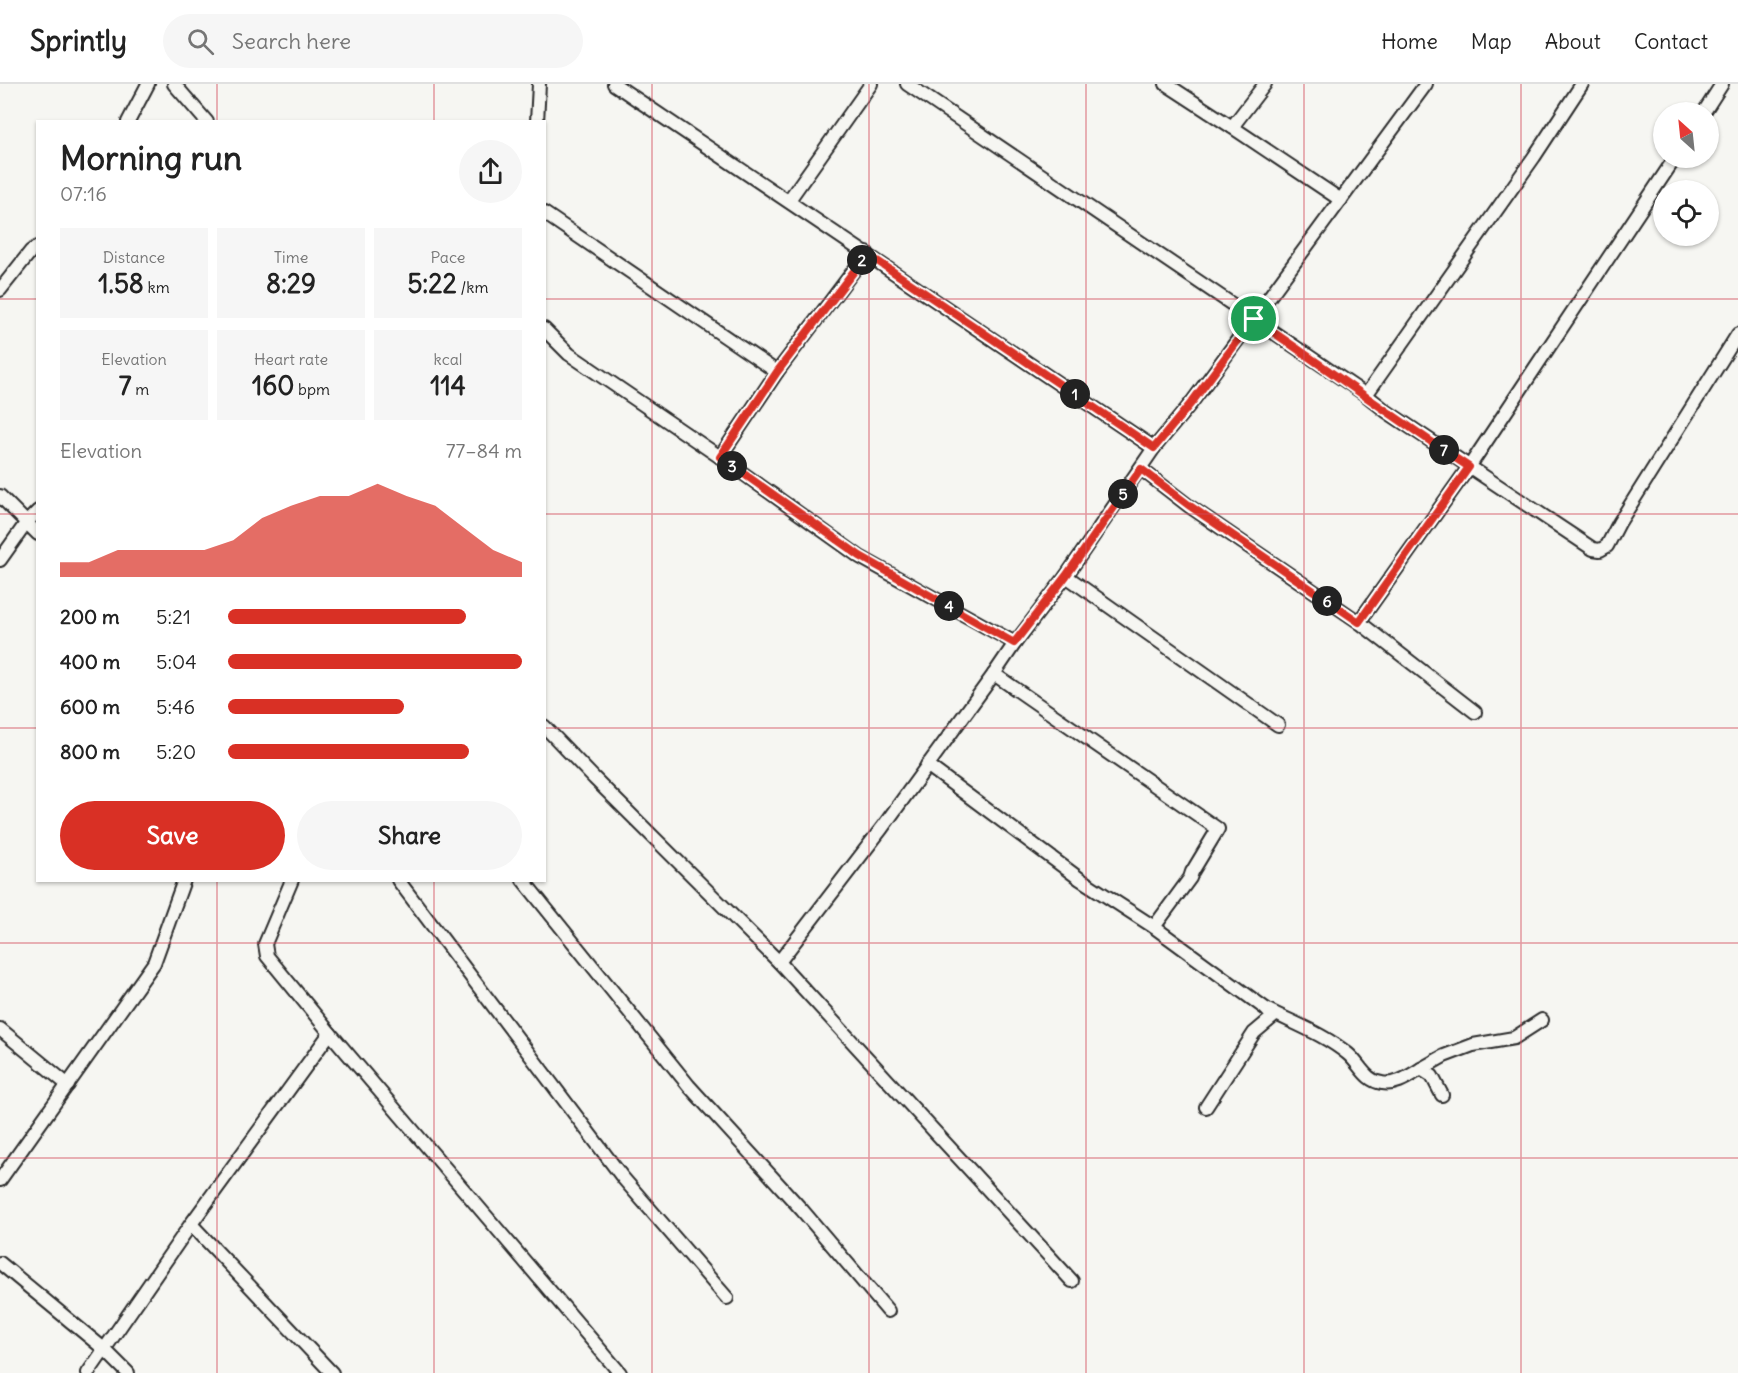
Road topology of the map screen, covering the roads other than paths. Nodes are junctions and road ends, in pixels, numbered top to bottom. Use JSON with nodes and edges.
{"nodes":[{"id":1,"x":148,"y":84,"type":"edge"},
{"id":2,"x":174,"y":84,"type":"edge"},
{"id":3,"x":539,"y":84,"type":"edge"},
{"id":4,"x":614,"y":84,"type":"edge"},
{"id":5,"x":871,"y":84,"type":"edge"},
{"id":6,"x":907,"y":84,"type":"edge"},
{"id":7,"x":1166,"y":84,"type":"edge"},
{"id":8,"x":1264,"y":84,"type":"edge"},
{"id":9,"x":1426,"y":84,"type":"edge"},
{"id":10,"x":1582,"y":84,"type":"edge"},
{"id":11,"x":1722,"y":84,"type":"edge"},
{"id":12,"x":1710,"y":102,"type":"edge"},
{"id":13,"x":130,"y":120,"type":"edge"},
{"id":14,"x":205,"y":120,"type":"edge"},
{"id":15,"x":537,"y":120,"type":"edge"},
{"id":16,"x":1233,"y":126,"type":"junction"},
{"id":17,"x":1668,"y":168,"type":"edge"},
{"id":18,"x":789,"y":200,"type":"junction"},
{"id":19,"x":1341,"y":200,"type":"junction"},
{"id":20,"x":546,"y":214,"type":"edge"},
{"id":21,"x":36,"y":247,"type":"edge"},
{"id":22,"x":867,"y":254,"type":"junction"},
{"id":23,"x":0,"y":290,"type":"edge"},
{"id":24,"x":1254,"y":319,"type":"junction"},
{"id":25,"x":546,"y":331,"type":"edge"},
{"id":26,"x":1738,"y":334,"type":"edge"},
{"id":27,"x":777,"y":372,"type":"junction"},
{"id":28,"x":1366,"y":396,"type":"junction"},
{"id":29,"x":1154,"y":448,"type":"junction"},
{"id":30,"x":720,"y":457,"type":"junction"},
{"id":31,"x":1469,"y":467,"type":"junction"},
{"id":32,"x":1141,"y":469,"type":"junction"},
{"id":33,"x":0,"y":496,"type":"edge"},
{"id":34,"x":36,"y":513,"type":"edge"},
{"id":35,"x":27,"y":522,"type":"junction"},
{"id":36,"x":36,"y":532,"type":"edge"},
{"id":37,"x":0,"y":560,"type":"edge"},
{"id":38,"x":1066,"y":576,"type":"junction"},
{"id":39,"x":1359,"y":622,"type":"junction"},
{"id":40,"x":1014,"y":643,"type":"junction"},
{"id":41,"x":994,"y":674,"type":"junction"},
{"id":42,"x":1475,"y":712,"type":"dead end"},
{"id":43,"x":1278,"y":725,"type":"dead end"},
{"id":44,"x":546,"y":728,"type":"edge"},
{"id":45,"x":927,"y":765,"type":"junction"},
{"id":46,"x":183,"y":882,"type":"edge"},
{"id":47,"x":291,"y":882,"type":"edge"},
{"id":48,"x":400,"y":882,"type":"edge"},
{"id":49,"x":525,"y":882,"type":"edge"},
{"id":50,"x":1154,"y":927,"type":"junction"},
{"id":51,"x":779,"y":962,"type":"junction"},
{"id":52,"x":1266,"y":1009,"type":"junction"},
{"id":53,"x":1542,"y":1020,"type":"dead end"},
{"id":54,"x":0,"y":1029,"type":"edge"},
{"id":55,"x":330,"y":1033,"type":"junction"},
{"id":56,"x":1421,"y":1069,"type":"junction"},
{"id":57,"x":68,"y":1085,"type":"junction"},
{"id":58,"x":1442,"y":1095,"type":"dead end"},
{"id":59,"x":1206,"y":1107,"type":"dead end"},
{"id":60,"x":0,"y":1180,"type":"edge"},
{"id":61,"x":191,"y":1224,"type":"junction"},
{"id":62,"x":0,"y":1263,"type":"edge"},
{"id":63,"x":1072,"y":1281,"type":"dead end"},
{"id":64,"x":727,"y":1298,"type":"dead end"},
{"id":65,"x":888,"y":1311,"type":"dead end"},
{"id":66,"x":104,"y":1349,"type":"junction"},
{"id":67,"x":88,"y":1373,"type":"edge"},
{"id":68,"x":128,"y":1373,"type":"edge"},
{"id":69,"x":332,"y":1373,"type":"edge"},
{"id":70,"x":620,"y":1373,"type":"edge"}],
"edges":[{"from":1,"to":13,"type":"street"},
{"from":2,"to":14,"type":"street"},
{"from":3,"to":15,"type":"street"},
{"from":4,"to":18,"type":"street"},
{"from":5,"to":18,"type":"street"},
{"from":6,"to":24,"type":"street"},
{"from":7,"to":16,"type":"street"},
{"from":8,"to":16,"type":"street"},
{"from":9,"to":19,"type":"street"},
{"from":10,"to":28,"type":"street"},
{"from":11,"to":12,"type":"street"},
{"from":16,"to":19,"type":"street"},
{"from":17,"to":31,"type":"street"},
{"from":18,"to":22,"type":"street"},
{"from":19,"to":24,"type":"street"},
{"from":20,"to":27,"type":"street"},
{"from":21,"to":23,"type":"street"},
{"from":22,"to":27,"type":"street"},
{"from":22,"to":29,"type":"street"},
{"from":24,"to":28,"type":"street"},
{"from":24,"to":29,"type":"street"},
{"from":25,"to":30,"type":"street"},
{"from":26,"to":31,"type":"street"},
{"from":27,"to":30,"type":"street"},
{"from":28,"to":31,"type":"street"},
{"from":29,"to":32,"type":"street"},
{"from":30,"to":40,"type":"street"},
{"from":31,"to":39,"type":"street"},
{"from":32,"to":38,"type":"street"},
{"from":32,"to":39,"type":"street"},
{"from":33,"to":35,"type":"street"},
{"from":34,"to":35,"type":"street"},
{"from":35,"to":36,"type":"street"},
{"from":35,"to":37,"type":"street"},
{"from":38,"to":40,"type":"street"},
{"from":38,"to":43,"type":"street"},
{"from":39,"to":42,"type":"street"},
{"from":40,"to":41,"type":"street"},
{"from":41,"to":45,"type":"street"},
{"from":41,"to":50,"type":"street"},
{"from":44,"to":51,"type":"street"},
{"from":45,"to":50,"type":"street"},
{"from":45,"to":51,"type":"street"},
{"from":46,"to":57,"type":"street"},
{"from":47,"to":55,"type":"street"},
{"from":48,"to":64,"type":"street"},
{"from":49,"to":65,"type":"street"},
{"from":50,"to":52,"type":"street"},
{"from":51,"to":63,"type":"street"},
{"from":52,"to":56,"type":"street"},
{"from":52,"to":59,"type":"street"},
{"from":53,"to":56,"type":"street"},
{"from":54,"to":57,"type":"street"},
{"from":55,"to":61,"type":"street"},
{"from":55,"to":70,"type":"street"},
{"from":56,"to":58,"type":"street"},
{"from":57,"to":60,"type":"street"},
{"from":61,"to":66,"type":"street"},
{"from":61,"to":69,"type":"street"},
{"from":62,"to":66,"type":"street"},
{"from":66,"to":67,"type":"street"},
{"from":66,"to":68,"type":"street"}]}
